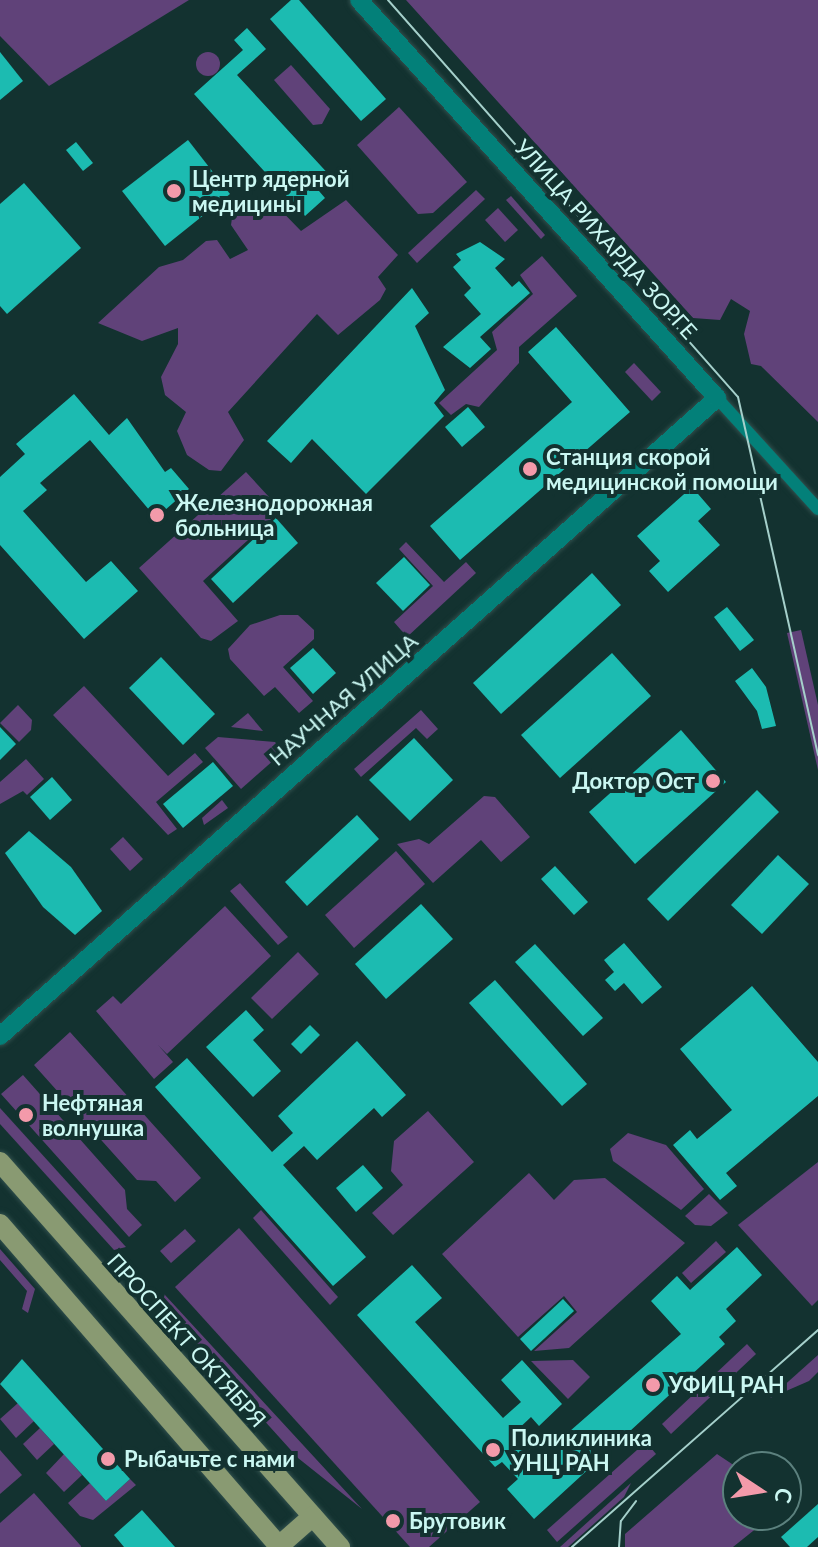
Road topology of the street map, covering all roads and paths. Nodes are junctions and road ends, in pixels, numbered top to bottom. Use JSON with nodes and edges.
{"nodes":[{"id":1,"x":359,"y":0,"type":"edge"},
{"id":2,"x":717,"y":398,"type":"junction"},
{"id":3,"x":818,"y":509,"type":"edge"},
{"id":4,"x":0,"y":1036,"type":"edge"},
{"id":5,"x":0,"y":1162,"type":"edge"},
{"id":6,"x":0,"y":1224,"type":"edge"},
{"id":7,"x":313,"y":1516,"type":"junction"},
{"id":8,"x":279,"y":1546,"type":"edge"},
{"id":9,"x":340,"y":1547,"type":"edge"}],
"edges":[{"from":1,"to":2,"type":"street","name":"УЛИЦА РИХАРДА ЗОРГЕ"},
{"from":2,"to":3,"type":"street","name":"УЛИЦА РИХАРДА ЗОРГЕ"},
{"from":2,"to":4,"type":"street","name":"НАУЧНАЯ УЛИЦА"},
{"from":5,"to":7,"type":"main road","name":"ПРОСПЕКТ ОКТЯБРЯ"},
{"from":6,"to":8,"type":"main road"},
{"from":7,"to":8,"type":"main road"},
{"from":7,"to":9,"type":"main road","name":"ПРОСПЕКТ ОКТЯБРЯ"}]}
